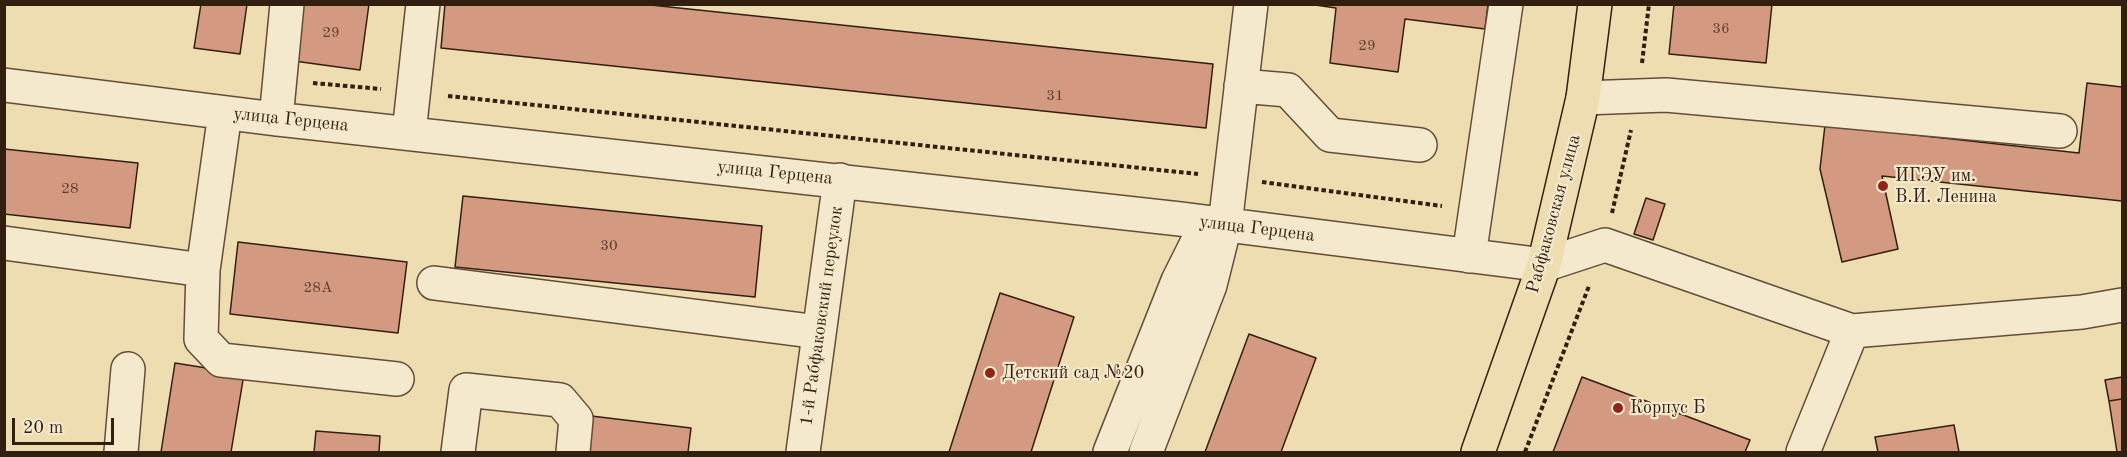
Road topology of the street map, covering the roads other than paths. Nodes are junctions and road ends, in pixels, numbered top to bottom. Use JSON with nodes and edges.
{"nodes":[{"id":1,"x":287,"y":4,"type":"edge"},
{"id":2,"x":423,"y":4,"type":"edge"},
{"id":3,"x":1251,"y":4,"type":"edge"},
{"id":4,"x":1506,"y":4,"type":"edge"},
{"id":5,"x":1595,"y":4,"type":"edge"},
{"id":6,"x":4,"y":85,"type":"edge"},
{"id":7,"x":1241,"y":86,"type":"junction"},
{"id":8,"x":1583,"y":98,"type":"junction"},
{"id":9,"x":225,"y":113,"type":"junction"},
{"id":10,"x":276,"y":119,"type":"junction"},
{"id":11,"x":2060,"y":131,"type":"dead end"},
{"id":12,"x":409,"y":133,"type":"junction"},
{"id":13,"x":1420,"y":145,"type":"dead end"},
{"id":14,"x":840,"y":180,"type":"junction"},
{"id":15,"x":1216,"y":224,"type":"junction"},
{"id":16,"x":4,"y":243,"type":"edge"},
{"id":17,"x":1469,"y":256,"type":"junction"},
{"id":18,"x":1544,"y":265,"type":"junction"},
{"id":19,"x":203,"y":270,"type":"junction"},
{"id":20,"x":434,"y":283,"type":"dead end"},
{"id":21,"x":2122,"y":305,"type":"edge"},
{"id":22,"x":1852,"y":331,"type":"junction"},
{"id":23,"x":819,"y":332,"type":"junction"},
{"id":24,"x":128,"y":369,"type":"dead end"},
{"id":25,"x":397,"y":379,"type":"dead end"},
{"id":26,"x":121,"y":453,"type":"edge"},
{"id":27,"x":458,"y":453,"type":"edge"},
{"id":28,"x":573,"y":453,"type":"edge"},
{"id":29,"x":803,"y":453,"type":"edge"},
{"id":30,"x":1110,"y":453,"type":"edge"},
{"id":31,"x":1146,"y":453,"type":"edge"},
{"id":32,"x":1478,"y":453,"type":"edge"},
{"id":33,"x":1803,"y":453,"type":"edge"}],
"edges":[{"from":1,"to":10,"type":"street"},
{"from":2,"to":12,"type":"street"},
{"from":3,"to":7,"type":"street"},
{"from":4,"to":17,"type":"street"},
{"from":5,"to":8,"type":"main road","name":"Рабфаковская улица"},
{"from":6,"to":9,"type":"street","name":"улица Герцена"},
{"from":7,"to":13,"type":"street"},
{"from":7,"to":15,"type":"street"},
{"from":8,"to":11,"type":"street"},
{"from":8,"to":18,"type":"main road","name":"Рабфаковская улица"},
{"from":9,"to":10,"type":"street","name":"улица Герцена"},
{"from":9,"to":19,"type":"street"},
{"from":10,"to":12,"type":"street","name":"улица Герцена"},
{"from":12,"to":14,"type":"street","name":"улица Герцена"},
{"from":14,"to":15,"type":"street","name":"улица Герцена"},
{"from":14,"to":23,"type":"street","name":"1-й Рабфаковский переулок"},
{"from":15,"to":17,"type":"street","name":"улица Герцена"},
{"from":15,"to":30,"type":"street"},
{"from":15,"to":31,"type":"street"},
{"from":16,"to":19,"type":"street"},
{"from":17,"to":18,"type":"street","name":"улица Герцена"},
{"from":18,"to":22,"type":"street"},
{"from":18,"to":32,"type":"main road","name":"Рабфаковская улица"},
{"from":19,"to":25,"type":"street"},
{"from":20,"to":23,"type":"street"},
{"from":21,"to":22,"type":"street"},
{"from":22,"to":33,"type":"street"},
{"from":23,"to":29,"type":"street","name":"1-й Рабфаковский переулок"},
{"from":24,"to":26,"type":"street"},
{"from":27,"to":28,"type":"street"}]}
